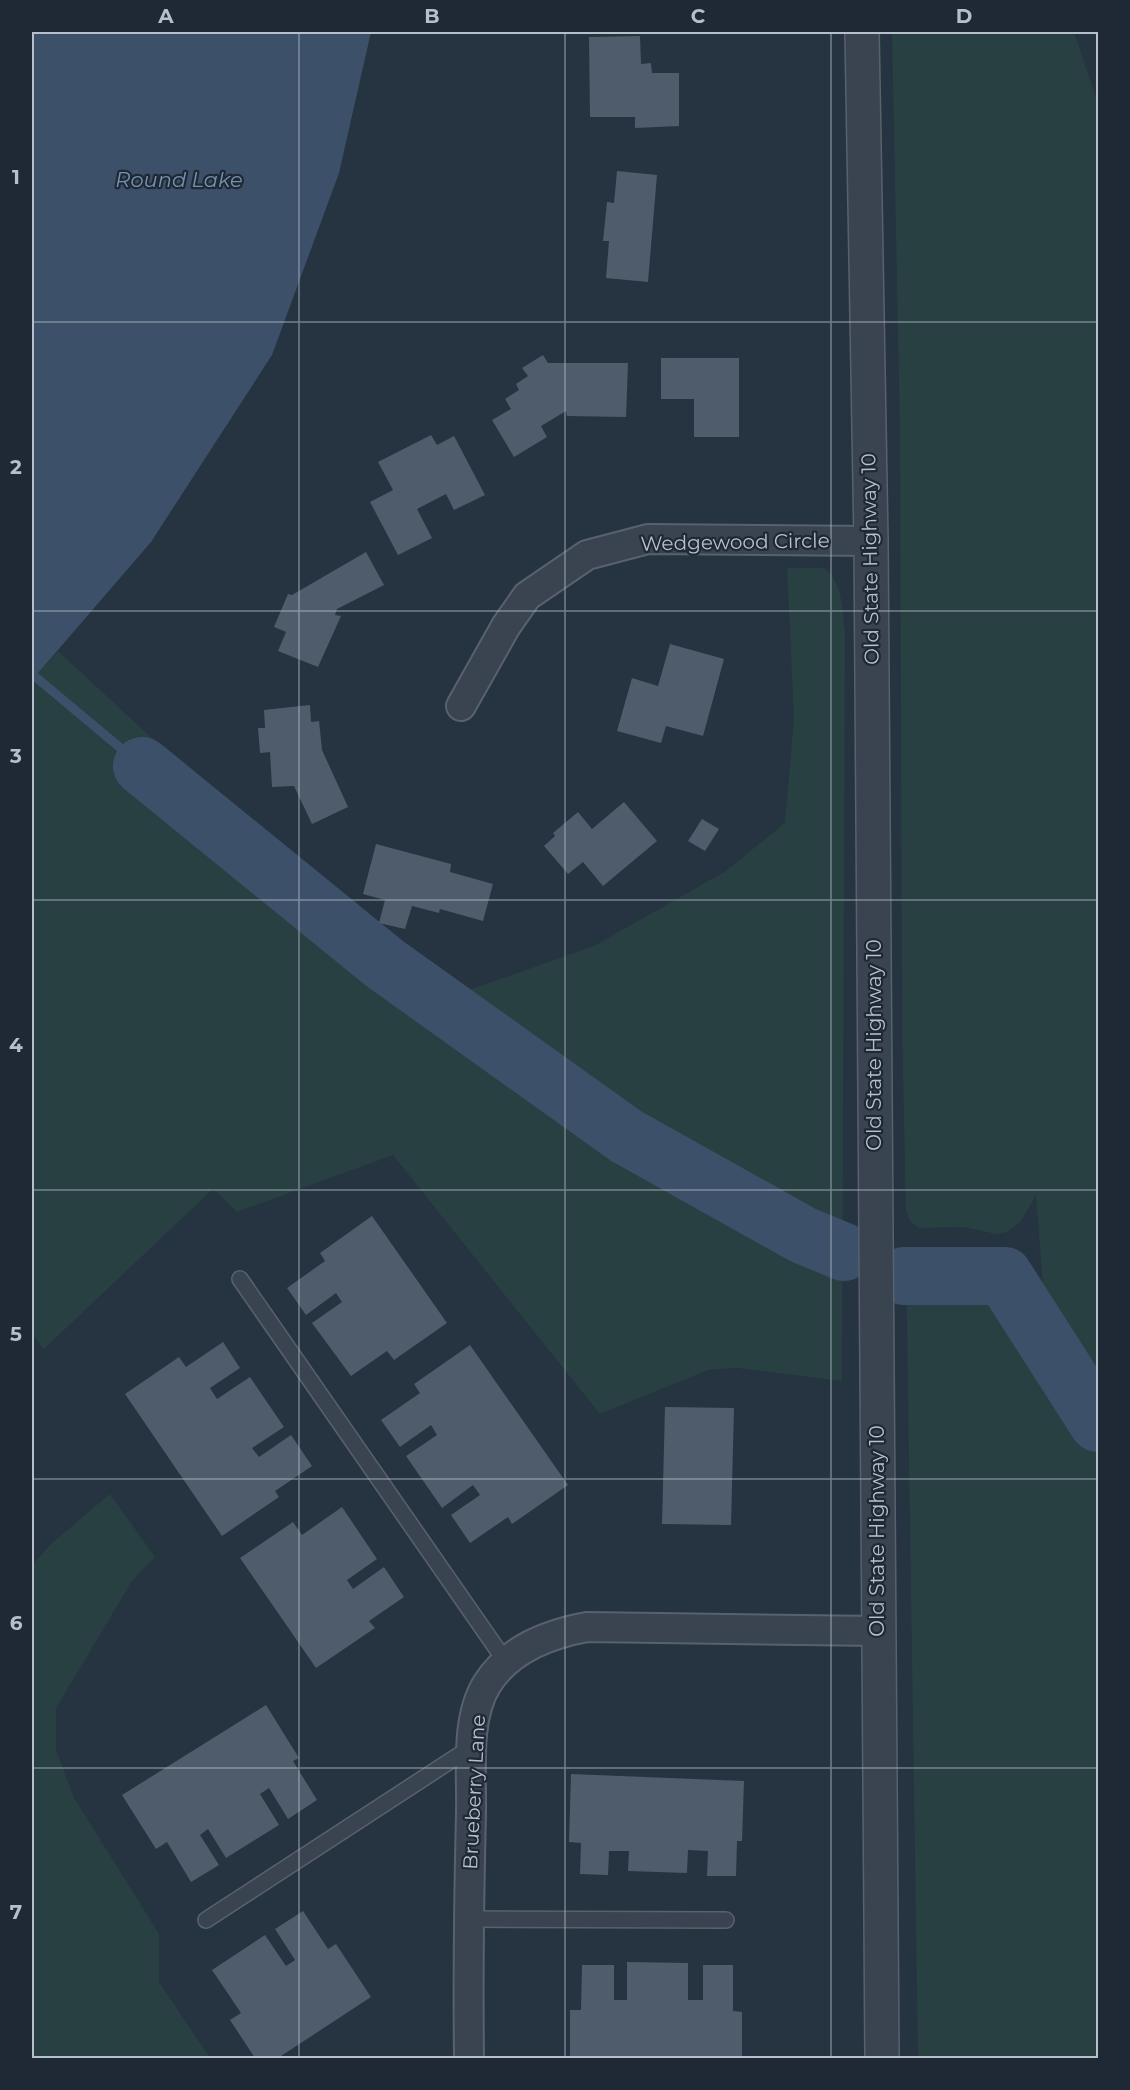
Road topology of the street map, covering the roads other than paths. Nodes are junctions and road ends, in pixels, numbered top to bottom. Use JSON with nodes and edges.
{"nodes":[{"id":1,"x":862,"y":32,"type":"edge"},
{"id":2,"x":871,"y":541,"type":"junction"},
{"id":3,"x":461,"y":706,"type":"dead end"},
{"id":4,"x":240,"y":1279,"type":"dead end"},
{"id":5,"x":877,"y":1631,"type":"junction"},
{"id":6,"x":506,"y":1662,"type":"junction"},
{"id":7,"x":473,"y":1746,"type":"junction"},
{"id":8,"x":468,"y":1919,"type":"junction"},
{"id":9,"x":206,"y":1920,"type":"dead end"},
{"id":10,"x":726,"y":1920,"type":"dead end"},
{"id":11,"x":469,"y":2058,"type":"edge"},
{"id":12,"x":882,"y":2058,"type":"edge"}],
"edges":[{"from":1,"to":2,"type":"street","name":"Old State Highway 10"},
{"from":2,"to":3,"type":"street","name":"Wedgewood Circle"},
{"from":2,"to":5,"type":"street","name":"Old State Highway 10"},
{"from":4,"to":6,"type":"lane"},
{"from":5,"to":6,"type":"street","name":"Brueberry Lane"},
{"from":5,"to":12,"type":"street","name":"Old State Highway 10"},
{"from":6,"to":7,"type":"street","name":"Brueberry Lane"},
{"from":7,"to":8,"type":"street","name":"Brueberry Lane"},
{"from":7,"to":9,"type":"lane"},
{"from":8,"to":10,"type":"lane"},
{"from":8,"to":11,"type":"street","name":"Brueberry Lane"}]}
